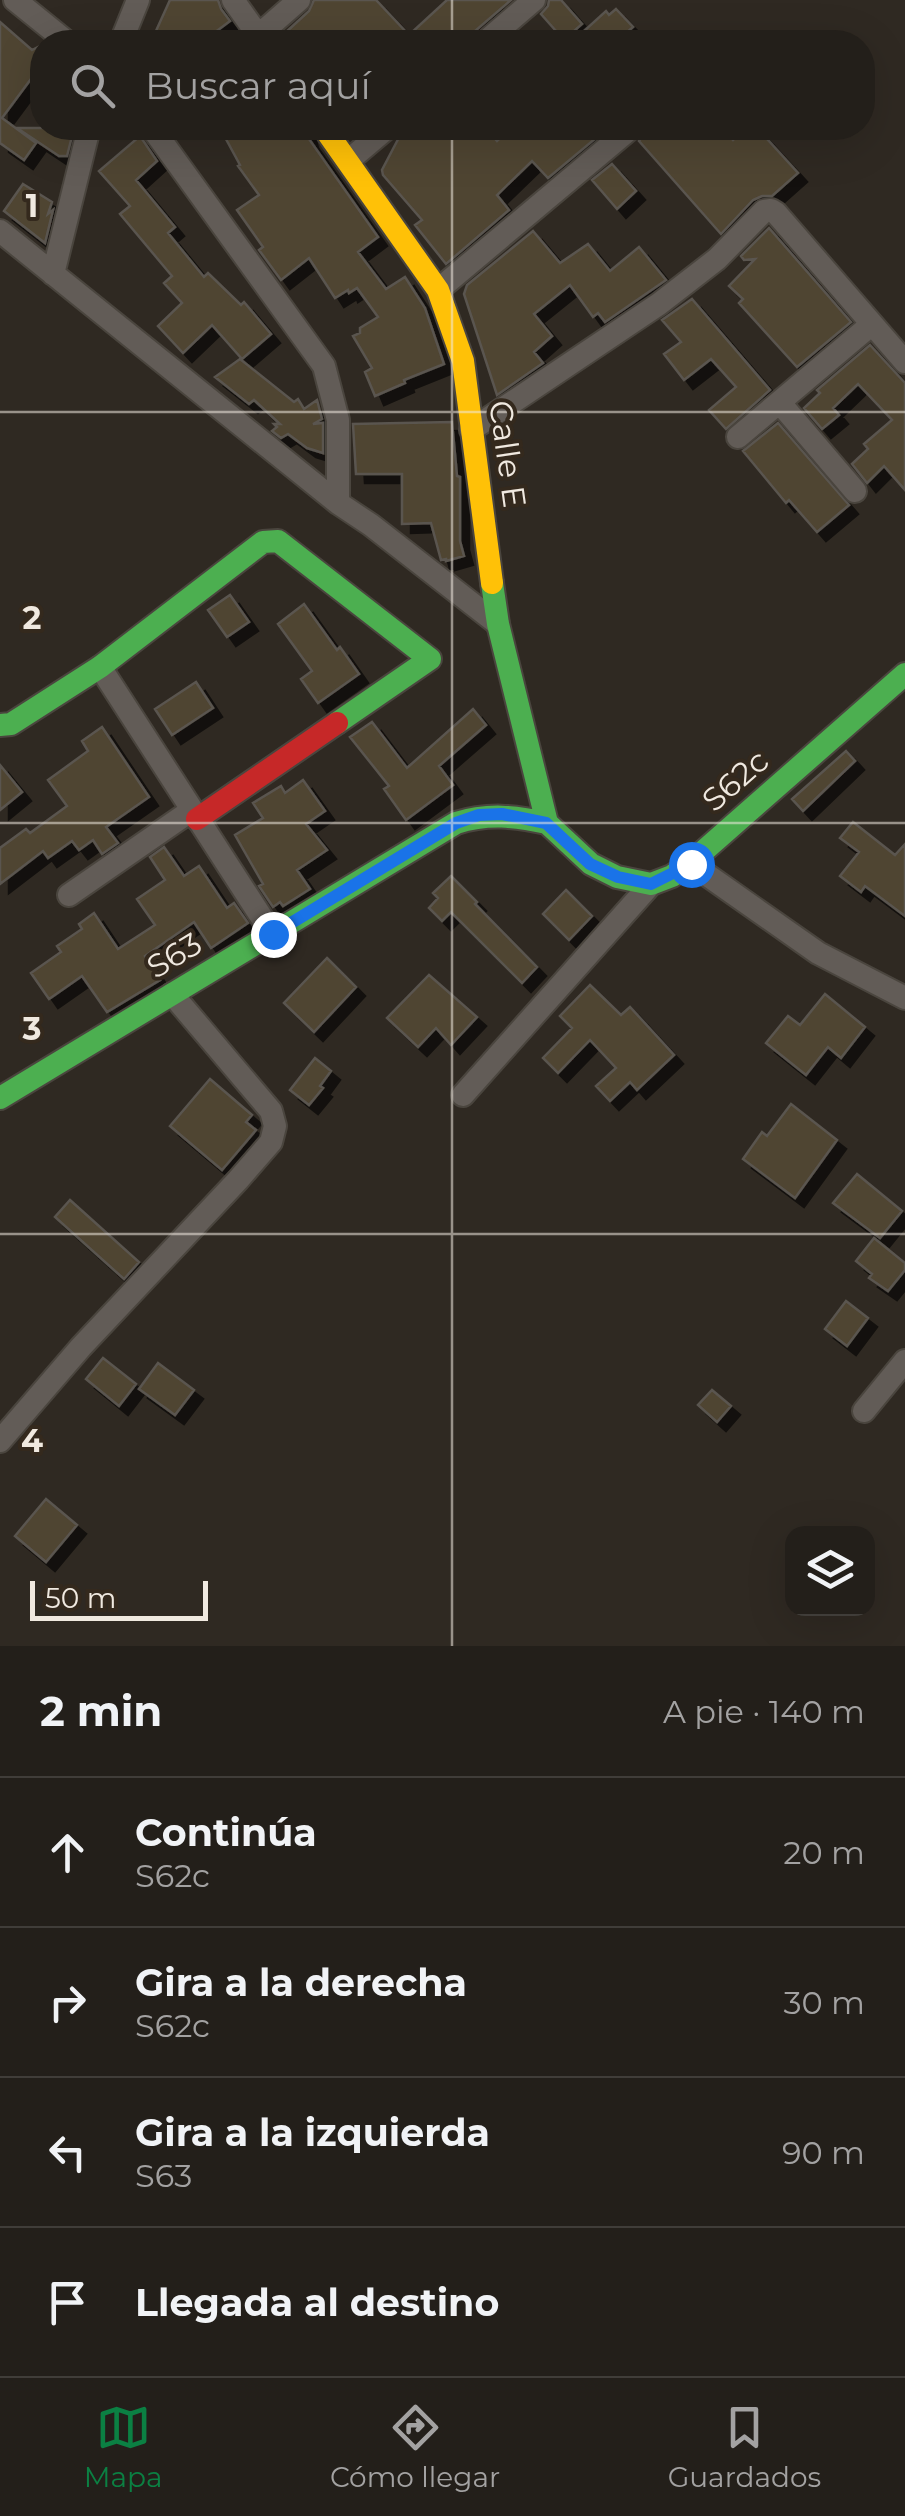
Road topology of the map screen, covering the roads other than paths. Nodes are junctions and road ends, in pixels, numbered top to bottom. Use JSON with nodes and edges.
{"nodes":[{"id":1,"x":15,"y":0,"type":"edge"},
{"id":2,"x":138,"y":0,"type":"edge"},
{"id":3,"x":234,"y":0,"type":"edge"},
{"id":4,"x":299,"y":0,"type":"edge"},
{"id":5,"x":534,"y":0,"type":"edge"},
{"id":6,"x":52,"y":30,"type":"edge"},
{"id":7,"x":126,"y":30,"type":"edge"},
{"id":8,"x":254,"y":30,"type":"edge"},
{"id":9,"x":269,"y":30,"type":"edge"},
{"id":10,"x":499,"y":30,"type":"edge"},
{"id":11,"x":86,"y":140,"type":"edge"},
{"id":12,"x":161,"y":140,"type":"edge"},
{"id":13,"x":333,"y":140,"type":"edge"},
{"id":14,"x":372,"y":140,"type":"edge"},
{"id":15,"x":617,"y":140,"type":"edge"},
{"id":16,"x":348,"y":161,"type":"junction"},
{"id":17,"x":0,"y":231,"type":"edge"},
{"id":18,"x":53,"y":274,"type":"junction"},
{"id":19,"x":438,"y":290,"type":"junction"},
{"id":20,"x":872,"y":324,"type":"junction"},
{"id":21,"x":905,"y":362,"type":"edge"},
{"id":22,"x":780,"y":403,"type":"junction"},
{"id":23,"x":472,"y":430,"type":"junction"},
{"id":24,"x":738,"y":436,"type":"dead end"},
{"id":25,"x":855,"y":491,"type":"dead end"},
{"id":26,"x":338,"y":503,"type":"junction"},
{"id":27,"x":498,"y":624,"type":"junction"},
{"id":28,"x":100,"y":666,"type":"junction"},
{"id":29,"x":905,"y":674,"type":"edge"},
{"id":30,"x":0,"y":725,"type":"edge"},
{"id":31,"x":194,"y":814,"type":"junction"},
{"id":32,"x":546,"y":823,"type":"junction"},
{"id":33,"x":690,"y":863,"type":"junction"},
{"id":34,"x":651,"y":884,"type":"junction"},
{"id":35,"x":68,"y":894,"type":"dead end"},
{"id":36,"x":273,"y":934,"type":"junction"},
{"id":37,"x":172,"y":994,"type":"junction"},
{"id":38,"x":905,"y":998,"type":"edge"},
{"id":39,"x":463,"y":1095,"type":"dead end"},
{"id":40,"x":0,"y":1098,"type":"edge"},
{"id":41,"x":905,"y":1361,"type":"edge"},
{"id":42,"x":864,"y":1411,"type":"dead end"},
{"id":43,"x":0,"y":1441,"type":"edge"}],
"edges":[{"from":1,"to":6,"type":"street"},
{"from":2,"to":7,"type":"street"},
{"from":3,"to":8,"type":"street"},
{"from":4,"to":9,"type":"street"},
{"from":5,"to":10,"type":"street"},
{"from":11,"to":18,"type":"street"},
{"from":12,"to":26,"type":"street"},
{"from":13,"to":16,"type":"street","name":"Calle E"},
{"from":14,"to":16,"type":"street"},
{"from":15,"to":19,"type":"street"},
{"from":16,"to":19,"type":"street","name":"Calle E"},
{"from":17,"to":18,"type":"street"},
{"from":18,"to":26,"type":"street"},
{"from":19,"to":23,"type":"street","name":"Calle E"},
{"from":20,"to":21,"type":"street"},
{"from":20,"to":22,"type":"street"},
{"from":20,"to":23,"type":"street"},
{"from":22,"to":24,"type":"street"},
{"from":22,"to":25,"type":"street"},
{"from":23,"to":27,"type":"street","name":"Calle E"},
{"from":26,"to":27,"type":"street"},
{"from":27,"to":32,"type":"street","name":"Calle E"},
{"from":28,"to":30,"type":"street"},
{"from":28,"to":31,"type":"street"},
{"from":28,"to":31,"type":"street"},
{"from":29,"to":33,"type":"street","name":"S62c"},
{"from":31,"to":35,"type":"street"},
{"from":31,"to":36,"type":"street"},
{"from":32,"to":34,"type":"street"},
{"from":32,"to":36,"type":"street","name":"S63"},
{"from":33,"to":34,"type":"street","name":"S62c"},
{"from":33,"to":38,"type":"street"},
{"from":34,"to":39,"type":"street"},
{"from":36,"to":37,"type":"street","name":"S63"},
{"from":37,"to":40,"type":"street","name":"S63"},
{"from":37,"to":43,"type":"street"},
{"from":41,"to":42,"type":"street"}]}
